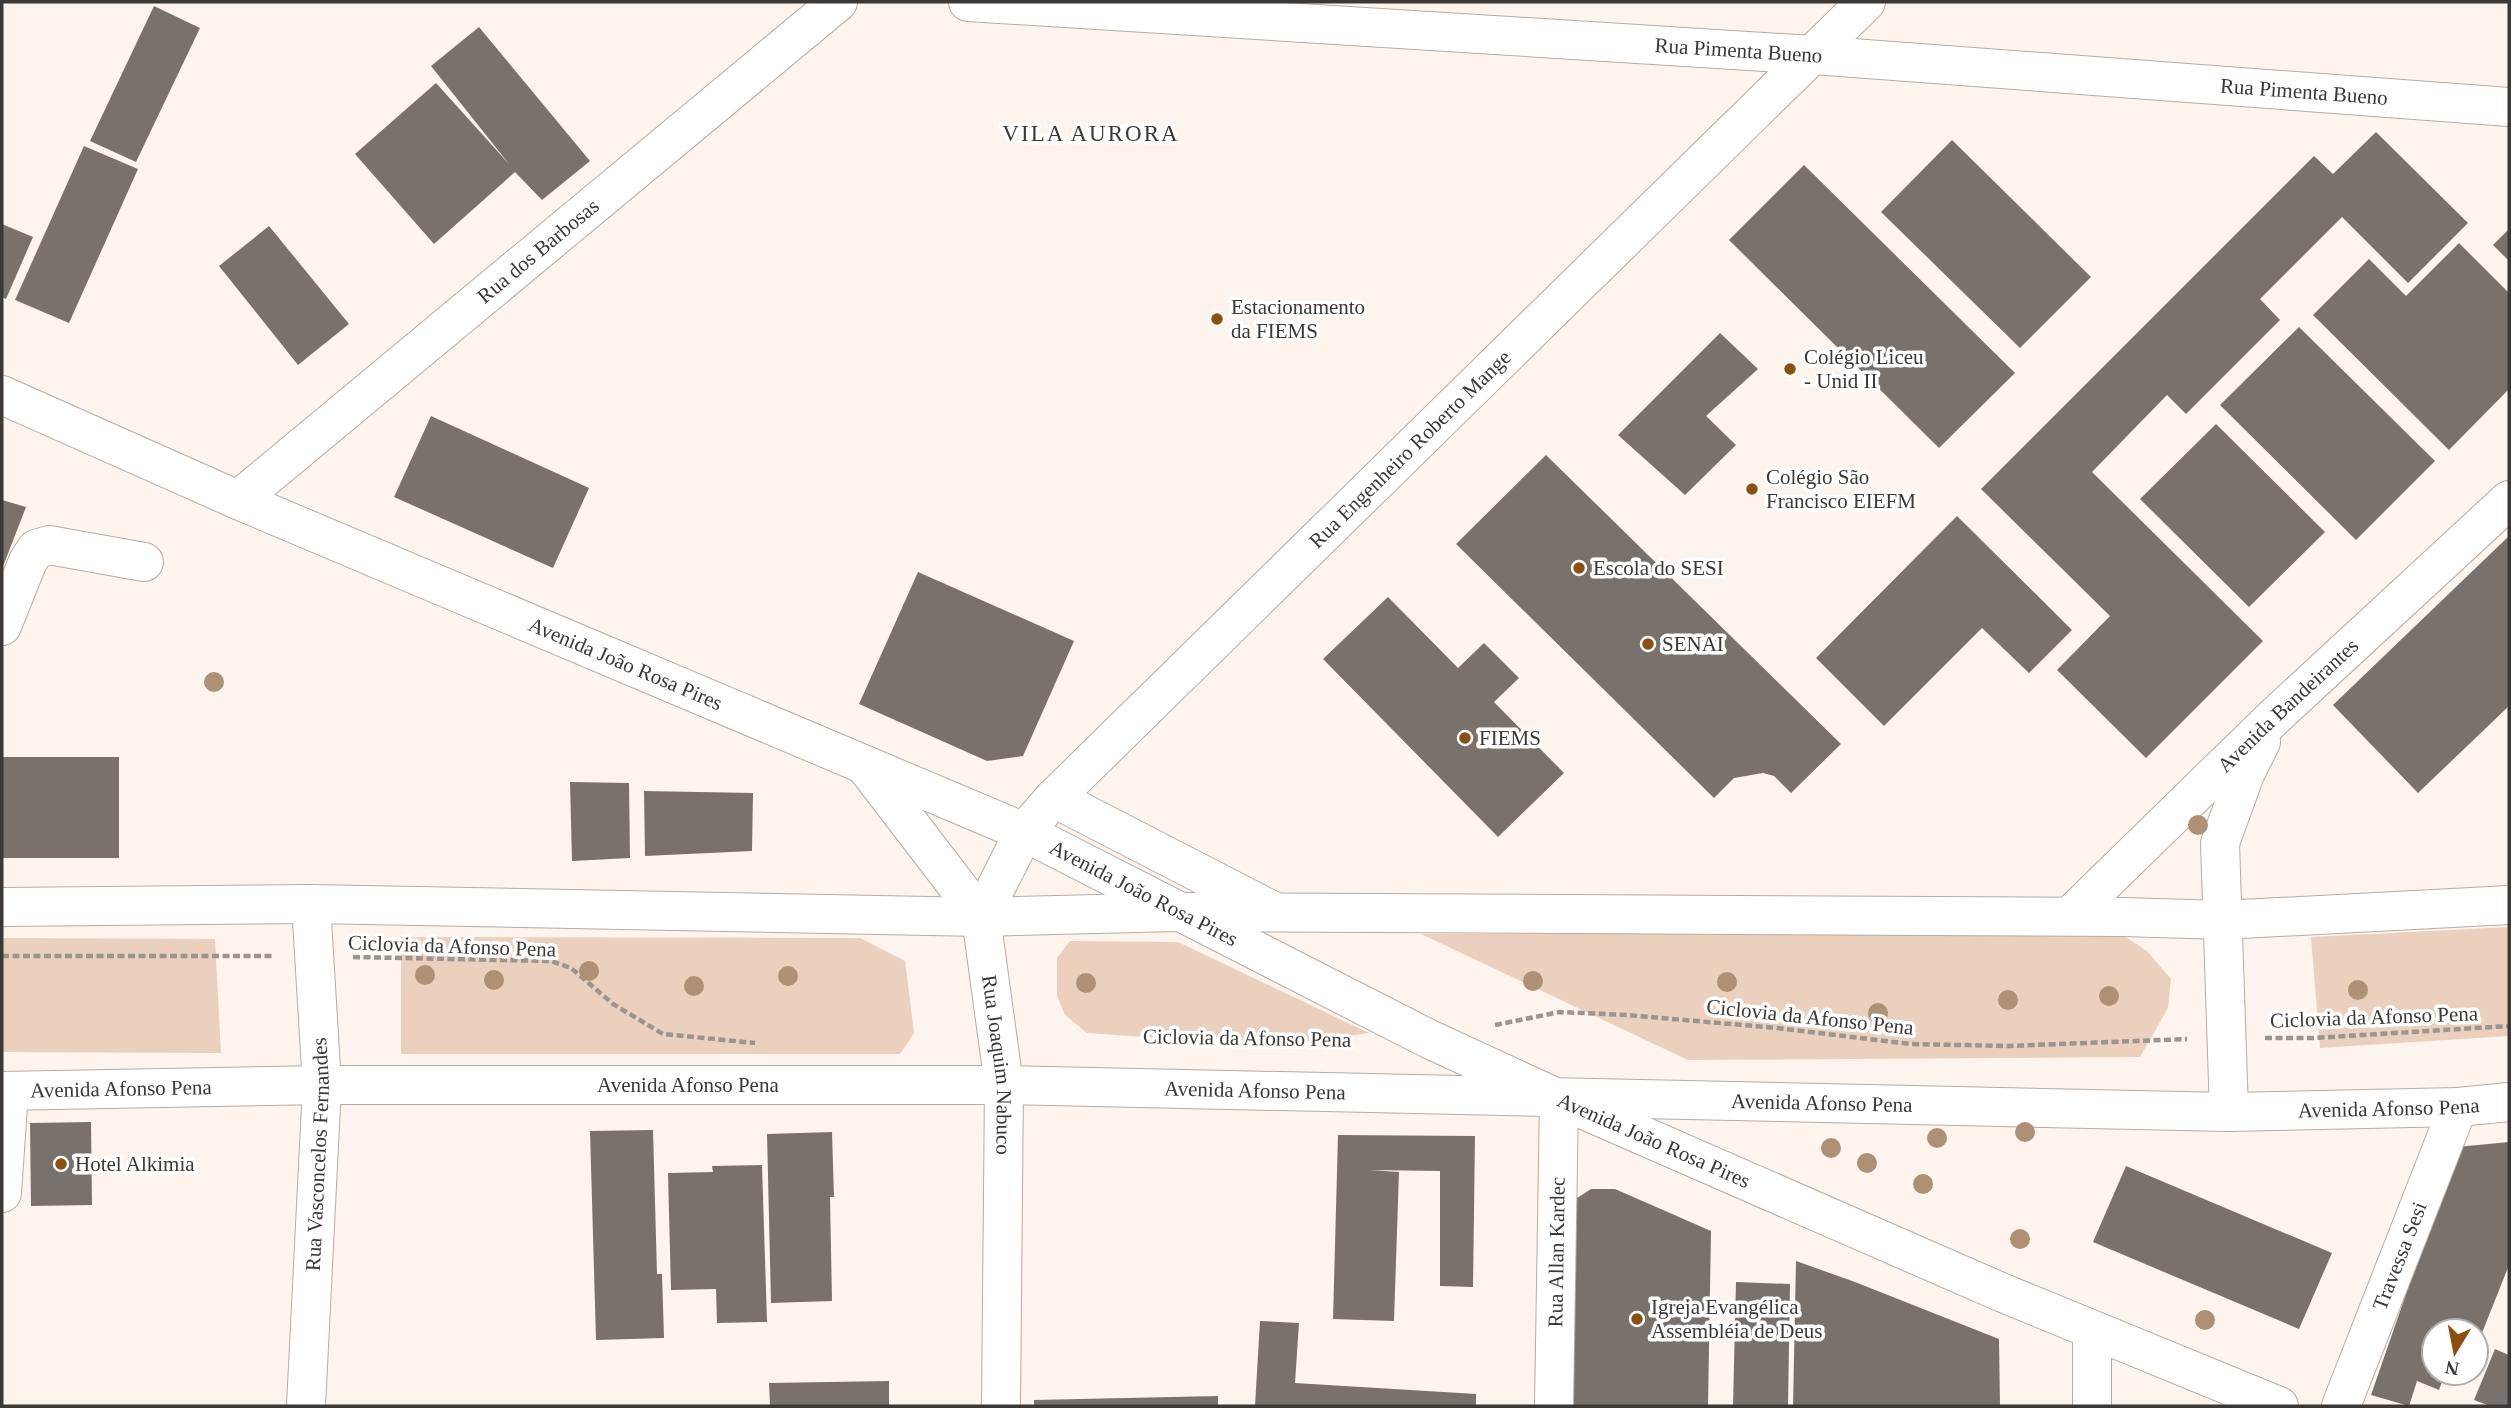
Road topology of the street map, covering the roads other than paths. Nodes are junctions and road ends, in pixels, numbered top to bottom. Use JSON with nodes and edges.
{"nodes":[{"id":1,"x":838,"y":2,"type":"edge"},
{"id":2,"x":968,"y":2,"type":"edge"},
{"id":3,"x":1866,"y":2,"type":"edge"},
{"id":4,"x":1813,"y":55,"type":"junction"},
{"id":5,"x":2509,"y":107,"type":"edge"},
{"id":6,"x":2,"y":395,"type":"edge"},
{"id":7,"x":238,"y":500,"type":"junction"},
{"id":8,"x":2509,"y":500,"type":"edge"},
{"id":9,"x":144,"y":562,"type":"dead end"},
{"id":10,"x":2,"y":626,"type":"edge"},
{"id":11,"x":2273,"y":719,"type":"junction"},
{"id":12,"x":863,"y":763,"type":"junction"},
{"id":13,"x":1054,"y":797,"type":"junction"},
{"id":14,"x":1024,"y":832,"type":"junction"},
{"id":15,"x":311,"y":904,"type":"junction"},
{"id":16,"x":2509,"y":905,"type":"edge"},
{"id":17,"x":2,"y":907,"type":"edge"},
{"id":18,"x":1177,"y":912,"type":"junction"},
{"id":19,"x":1275,"y":912,"type":"junction"},
{"id":20,"x":2070,"y":916,"type":"junction"},
{"id":21,"x":981,"y":917,"type":"junction"},
{"id":22,"x":2222,"y":919,"type":"junction"},
{"id":23,"x":322,"y":1084,"type":"junction"},
{"id":24,"x":1004,"y":1085,"type":"junction"},
{"id":25,"x":5,"y":1091,"type":"edge"},
{"id":26,"x":1559,"y":1099,"type":"junction"},
{"id":27,"x":2509,"y":1102,"type":"edge"},
{"id":28,"x":2458,"y":1107,"type":"junction"},
{"id":29,"x":2229,"y":1112,"type":"junction"},
{"id":30,"x":2,"y":1193,"type":"edge"},
{"id":31,"x":2092,"y":1331,"type":"junction"},
{"id":32,"x":306,"y":1406,"type":"edge"},
{"id":33,"x":1001,"y":1406,"type":"edge"},
{"id":34,"x":1554,"y":1406,"type":"edge"},
{"id":35,"x":2092,"y":1406,"type":"edge"},
{"id":36,"x":2279,"y":1406,"type":"edge"},
{"id":37,"x":2341,"y":1406,"type":"edge"}],
"edges":[{"from":1,"to":7,"type":"street","name":"Rua dos Barbosas"},
{"from":2,"to":4,"type":"street","name":"Rua Pimenta Bueno"},
{"from":3,"to":4,"type":"street","name":"Rua Engenheiro Roberto Mange"},
{"from":4,"to":5,"type":"street","name":"Rua Pimenta Bueno"},
{"from":4,"to":13,"type":"street","name":"Rua Engenheiro Roberto Mange"},
{"from":6,"to":7,"type":"street","name":"Avenida João Rosa Pires"},
{"from":7,"to":12,"type":"street","name":"Avenida João Rosa Pires"},
{"from":8,"to":11,"type":"street","name":"Avenida Bandeirantes"},
{"from":9,"to":10,"type":"street"},
{"from":11,"to":20,"type":"street","name":"Avenida Bandeirantes"},
{"from":11,"to":22,"type":"street"},
{"from":12,"to":14,"type":"street","name":"Avenida João Rosa Pires"},
{"from":12,"to":21,"type":"street","name":"Rua Joaquim Nabuco"},
{"from":13,"to":14,"type":"street","name":"Rua Engenheiro Roberto Mange"},
{"from":13,"to":19,"type":"street"},
{"from":14,"to":18,"type":"street","name":"Avenida João Rosa Pires"},
{"from":14,"to":21,"type":"street","name":"Rua Engenheiro Roberto Mange"},
{"from":15,"to":17,"type":"street"},
{"from":15,"to":21,"type":"street"},
{"from":15,"to":23,"type":"street","name":"Rua Vasconcelos Fernandes"},
{"from":16,"to":22,"type":"street"},
{"from":18,"to":19,"type":"street"},
{"from":18,"to":21,"type":"street"},
{"from":18,"to":26,"type":"street","name":"Avenida João Rosa Pires"},
{"from":19,"to":20,"type":"street"},
{"from":20,"to":22,"type":"street"},
{"from":21,"to":24,"type":"street","name":"Rua Joaquim Nabuco"},
{"from":22,"to":29,"type":"street"},
{"from":23,"to":24,"type":"street","name":"Avenida Afonso Pena"},
{"from":23,"to":25,"type":"street","name":"Avenida Afonso Pena"},
{"from":23,"to":32,"type":"street","name":"Rua Vasconcelos Fernandes"},
{"from":24,"to":26,"type":"street","name":"Avenida Afonso Pena"},
{"from":24,"to":33,"type":"street","name":"Rua Joaquim Nabuco"},
{"from":25,"to":30,"type":"street"},
{"from":26,"to":29,"type":"street","name":"Avenida Afonso Pena"},
{"from":26,"to":31,"type":"street","name":"Avenida João Rosa Pires"},
{"from":26,"to":34,"type":"street","name":"Rua Allan Kardec"},
{"from":27,"to":28,"type":"street","name":"Avenida Afonso Pena"},
{"from":28,"to":29,"type":"street","name":"Avenida Afonso Pena"},
{"from":28,"to":37,"type":"street","name":"Travessa Sesi"},
{"from":31,"to":35,"type":"street"},
{"from":31,"to":36,"type":"street","name":"Avenida João Rosa Pires"}]}
